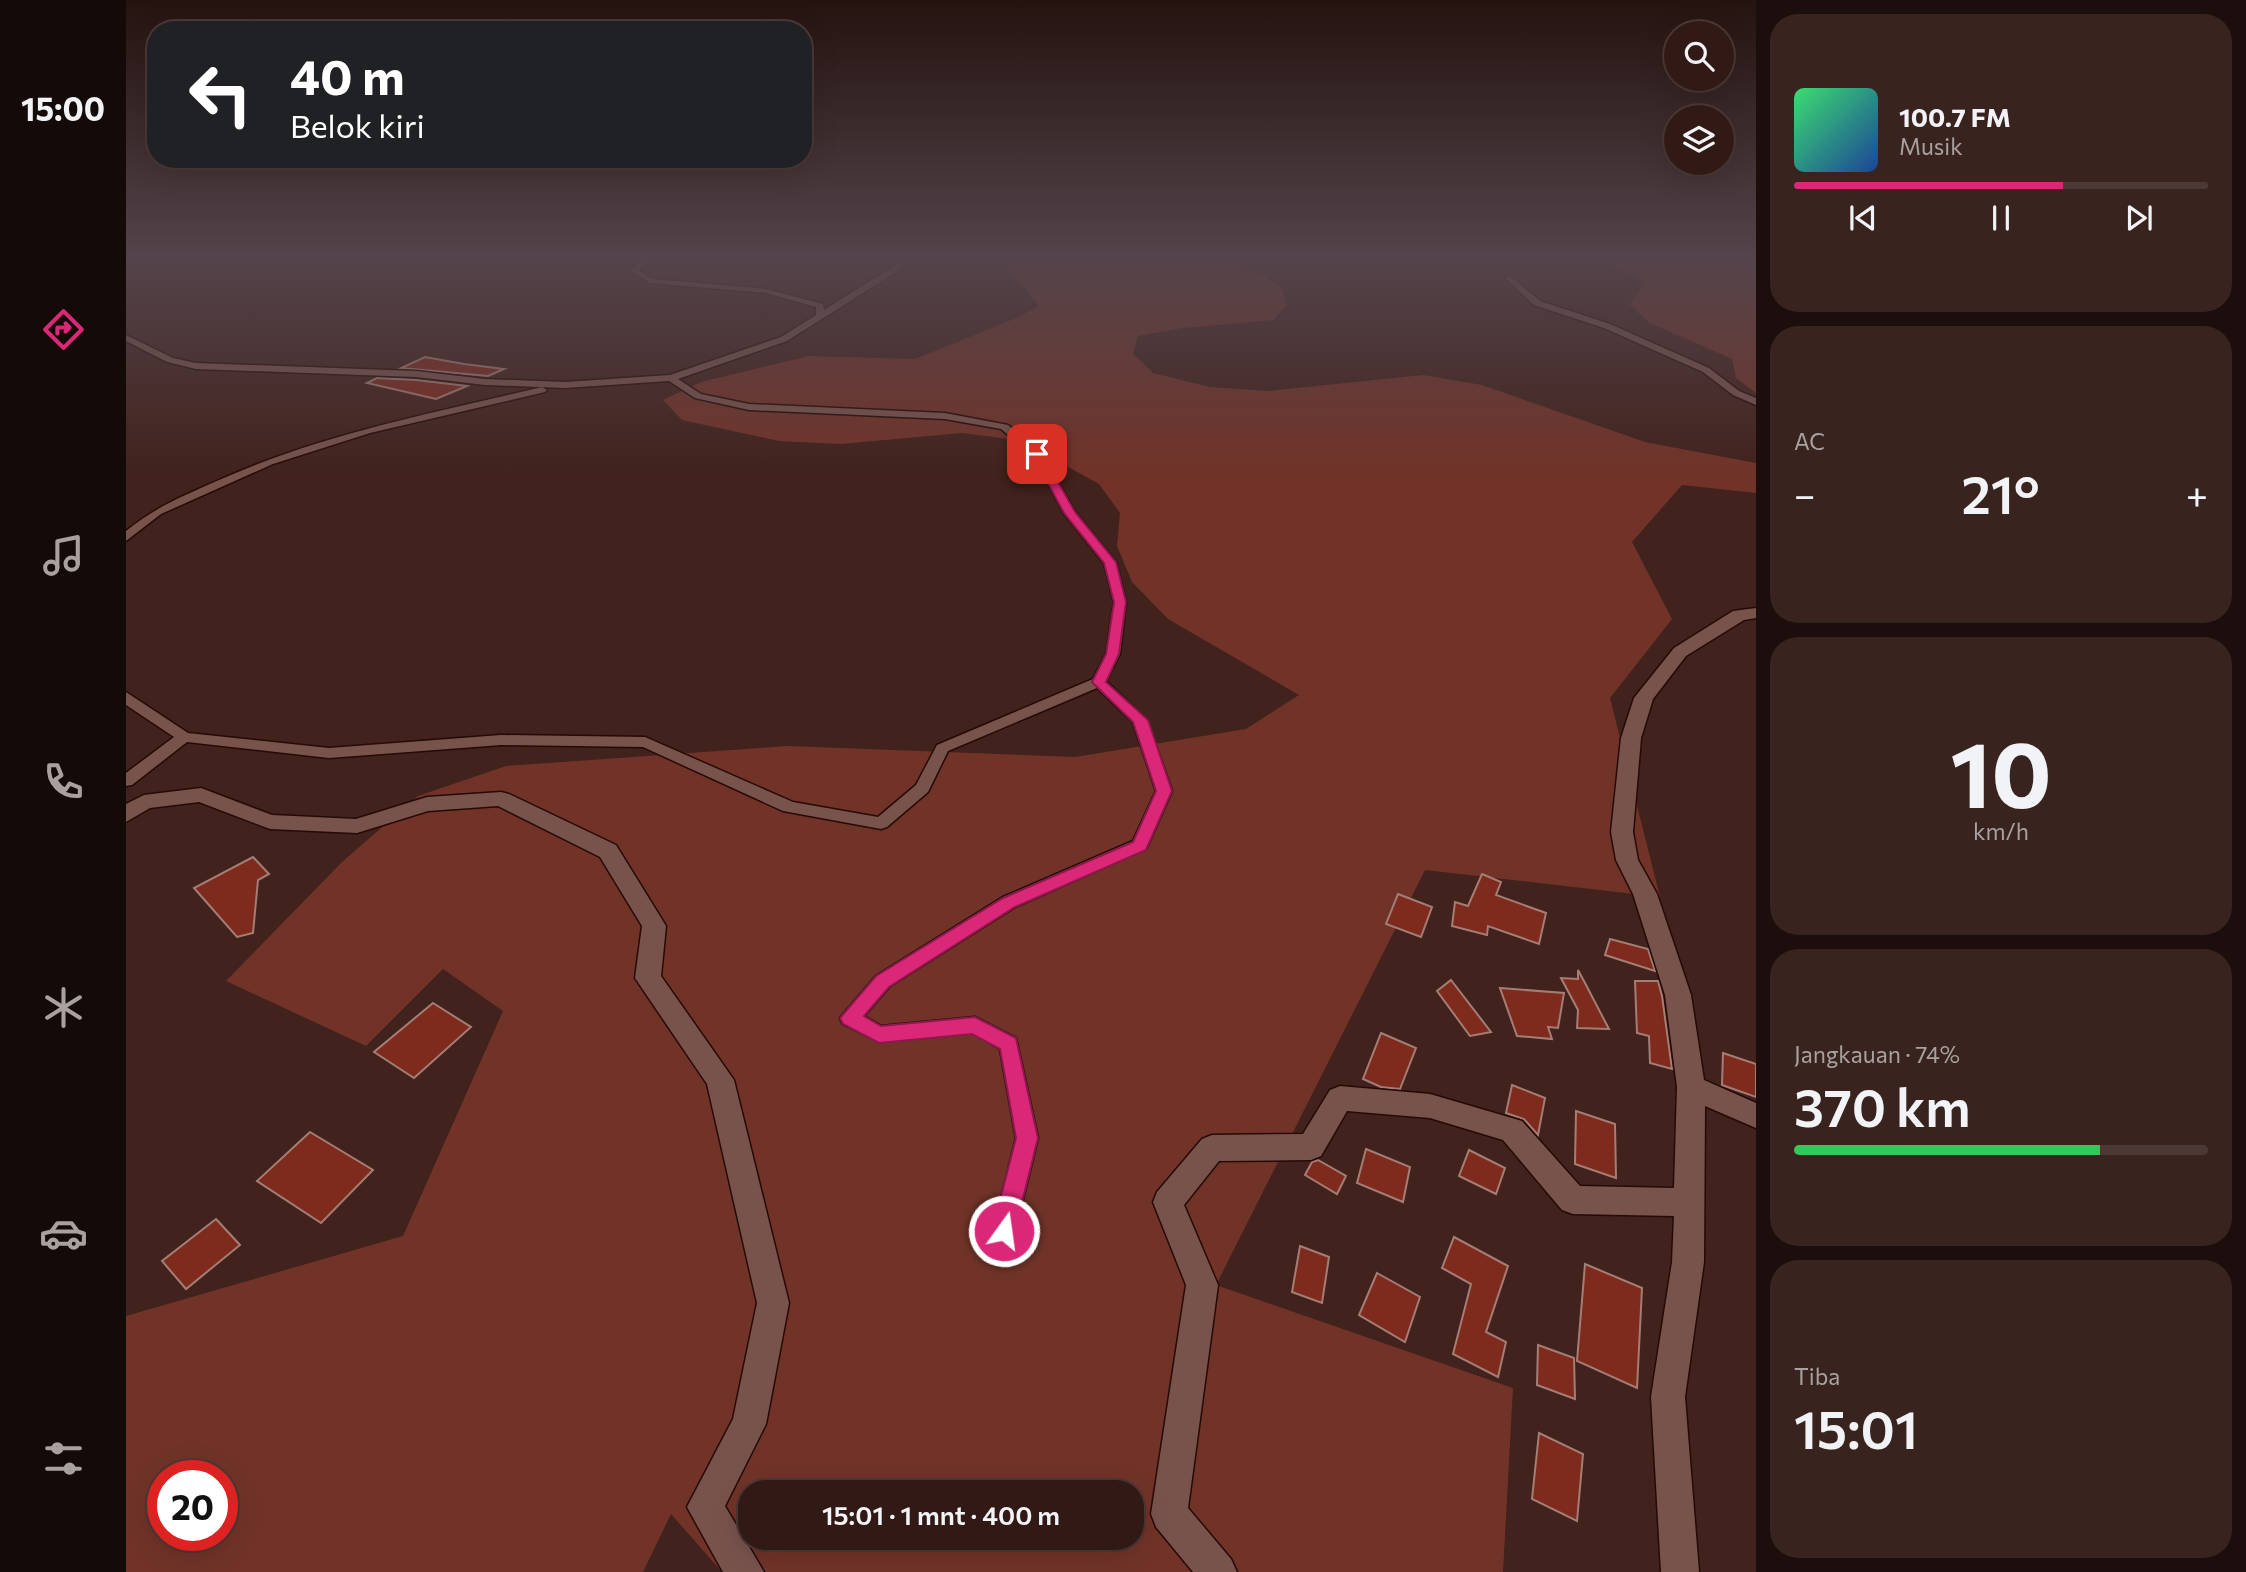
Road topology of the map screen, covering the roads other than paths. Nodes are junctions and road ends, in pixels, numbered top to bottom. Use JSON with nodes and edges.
{"nodes":[{"id":1,"x":800,"y":329,"type":"edge"},
{"id":2,"x":1615,"y":329,"type":"edge"},
{"id":3,"x":126,"y":338,"type":"edge"},
{"id":4,"x":671,"y":378,"type":"junction"},
{"id":5,"x":565,"y":385,"type":"junction"},
{"id":6,"x":1756,"y":402,"type":"edge"},
{"id":7,"x":126,"y":537,"type":"edge"},
{"id":8,"x":1756,"y":613,"type":"edge"},
{"id":9,"x":1099,"y":682,"type":"junction"},
{"id":10,"x":126,"y":696,"type":"edge"},
{"id":11,"x":184,"y":737,"type":"junction"},
{"id":12,"x":126,"y":781,"type":"edge"},
{"id":13,"x":126,"y":815,"type":"edge"},
{"id":14,"x":1691,"y":1087,"type":"junction"},
{"id":15,"x":1756,"y":1116,"type":"edge"},
{"id":16,"x":1688,"y":1202,"type":"junction"},
{"id":17,"x":1004,"y":1231,"type":"dead end"},
{"id":18,"x":745,"y":1572,"type":"edge"},
{"id":19,"x":1218,"y":1572,"type":"edge"},
{"id":20,"x":1680,"y":1572,"type":"edge"}],
"edges":[{"from":1,"to":4,"type":"lane"},
{"from":2,"to":6,"type":"lane"},
{"from":3,"to":5,"type":"lane"},
{"from":4,"to":5,"type":"lane"},
{"from":4,"to":9,"type":"lane"},
{"from":5,"to":7,"type":"lane"},
{"from":8,"to":14,"type":"street"},
{"from":9,"to":11,"type":"lane"},
{"from":9,"to":17,"type":"lane"},
{"from":10,"to":11,"type":"lane"},
{"from":11,"to":12,"type":"lane"},
{"from":13,"to":18,"type":"street"},
{"from":14,"to":15,"type":"street"},
{"from":14,"to":16,"type":"street"},
{"from":16,"to":19,"type":"street"},
{"from":16,"to":20,"type":"street"}]}
